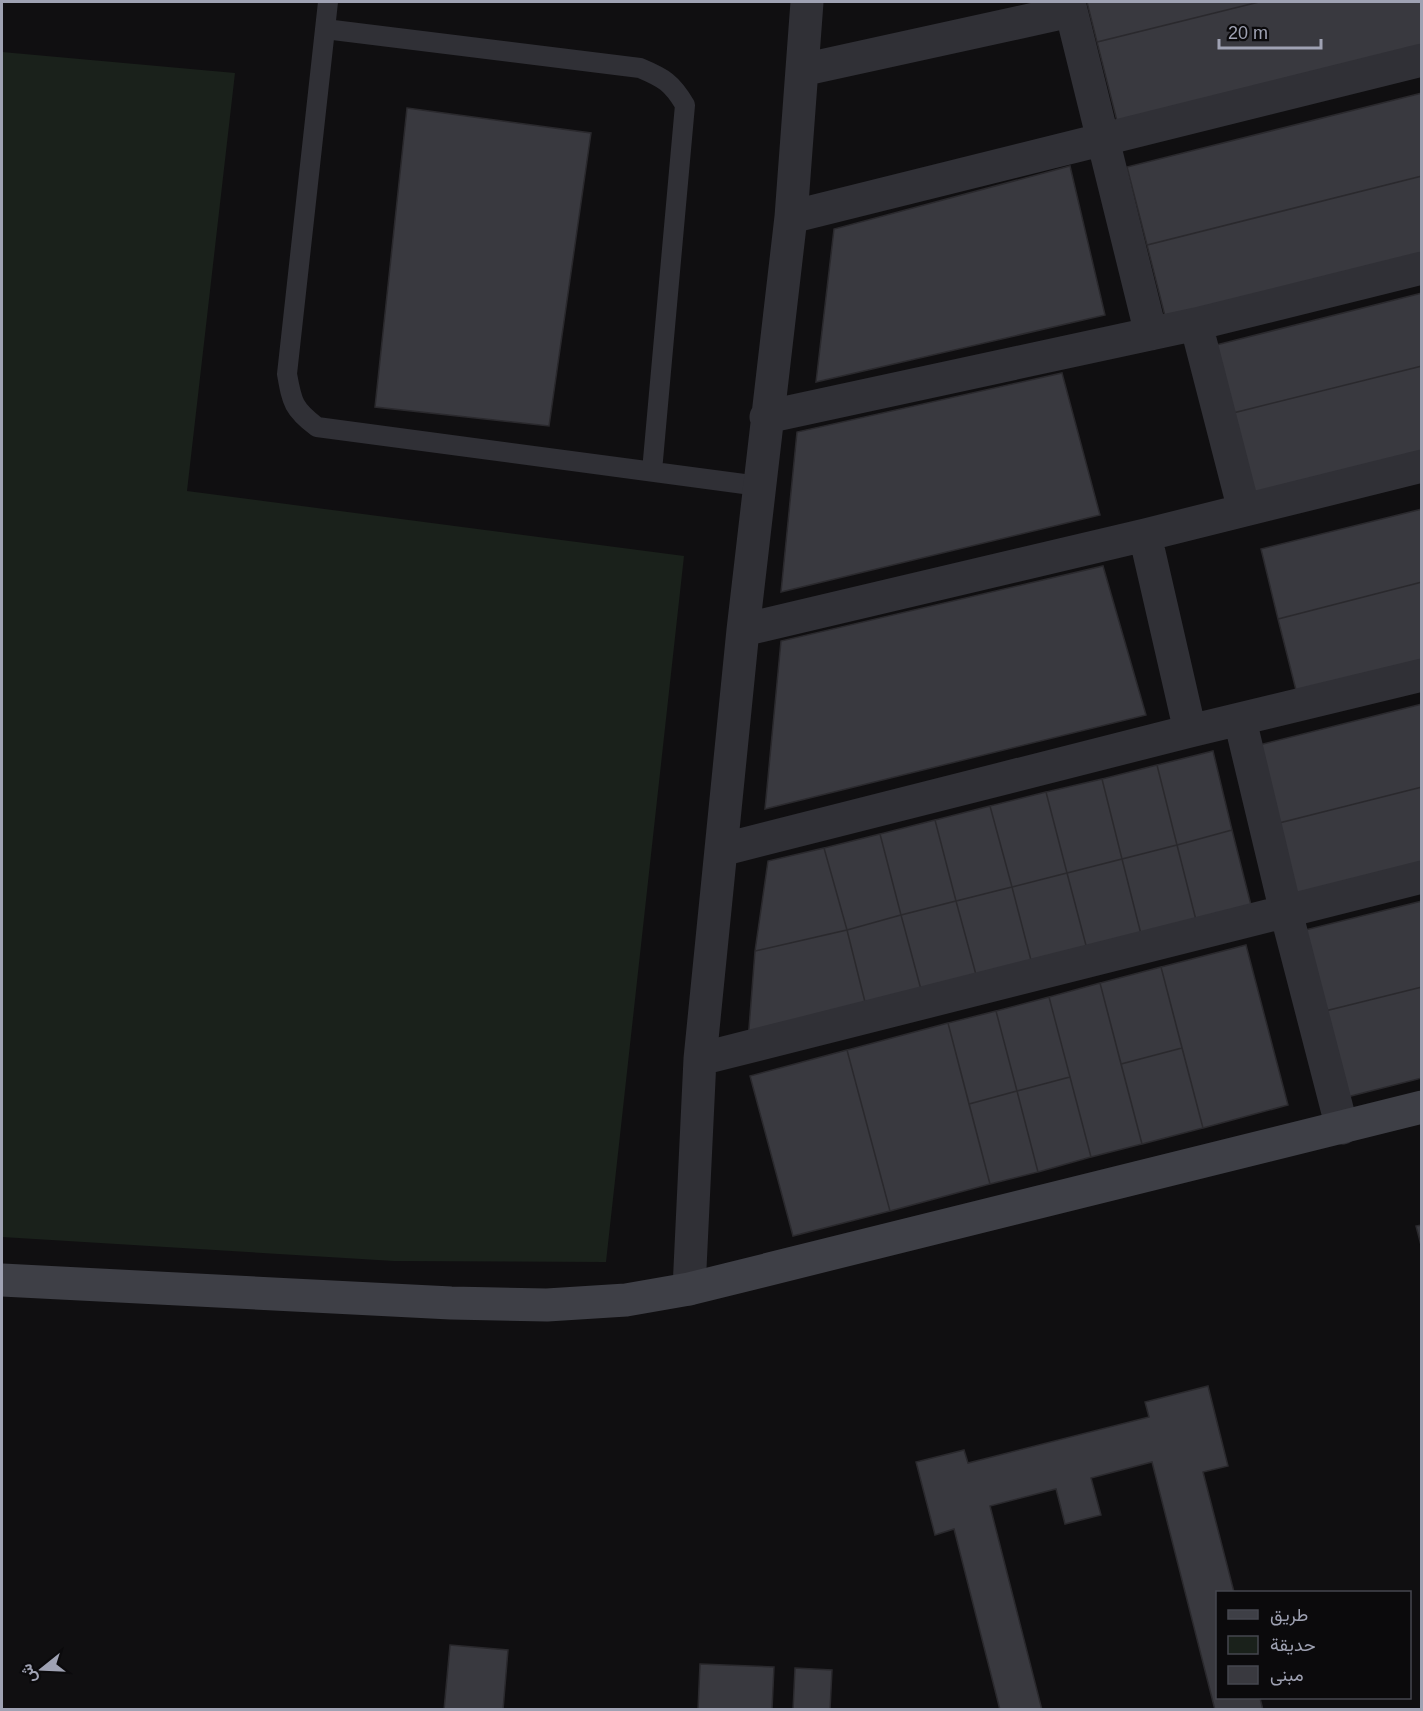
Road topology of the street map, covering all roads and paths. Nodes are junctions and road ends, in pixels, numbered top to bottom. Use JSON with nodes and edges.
{"nodes":[{"id":1,"x":328,"y":2,"type":"edge"},
{"id":2,"x":807,"y":2,"type":"edge"},
{"id":3,"x":1070,"y":6,"type":"edge"},
{"id":4,"x":325,"y":29,"type":"junction"},
{"id":5,"x":1422,"y":60,"type":"edge"},
{"id":6,"x":802,"y":70,"type":"junction"},
{"id":7,"x":1103,"y":139,"type":"junction"},
{"id":8,"x":791,"y":217,"type":"junction"},
{"id":9,"x":1422,"y":268,"type":"edge"},
{"id":10,"x":1196,"y":324,"type":"junction"},
{"id":11,"x":1151,"y":334,"type":"junction"},
{"id":12,"x":766,"y":417,"type":"junction"},
{"id":13,"x":1422,"y":466,"type":"edge"},
{"id":14,"x":652,"y":471,"type":"junction"},
{"id":15,"x":759,"y":486,"type":"junction"},
{"id":16,"x":1244,"y":510,"type":"junction"},
{"id":17,"x":1145,"y":535,"type":"junction"},
{"id":18,"x":742,"y":630,"type":"junction"},
{"id":19,"x":1422,"y":675,"type":"edge"},
{"id":20,"x":1240,"y":720,"type":"junction"},
{"id":21,"x":1190,"y":731,"type":"junction"},
{"id":22,"x":721,"y":850,"type":"junction"},
{"id":23,"x":1422,"y":878,"type":"edge"},
{"id":24,"x":1286,"y":912,"type":"junction"},
{"id":25,"x":700,"y":1059,"type":"junction"},
{"id":26,"x":1422,"y":1107,"type":"edge"},
{"id":27,"x":1342,"y":1128,"type":"junction"},
{"id":28,"x":2,"y":1280,"type":"edge"},
{"id":29,"x":689,"y":1289,"type":"junction"}],
"edges":[{"from":1,"to":4,"type":"lane"},
{"from":2,"to":6,"type":"street"},
{"from":3,"to":6,"type":"street"},
{"from":3,"to":7,"type":"street"},
{"from":4,"to":14,"type":"lane"},
{"from":4,"to":14,"type":"lane"},
{"from":5,"to":7,"type":"street"},
{"from":6,"to":8,"type":"street"},
{"from":7,"to":8,"type":"street"},
{"from":7,"to":11,"type":"street"},
{"from":8,"to":12,"type":"street"},
{"from":9,"to":10,"type":"street"},
{"from":10,"to":11,"type":"street"},
{"from":10,"to":16,"type":"street"},
{"from":11,"to":12,"type":"street"},
{"from":12,"to":15,"type":"street"},
{"from":13,"to":16,"type":"street"},
{"from":14,"to":15,"type":"lane"},
{"from":15,"to":18,"type":"street"},
{"from":16,"to":17,"type":"street"},
{"from":17,"to":18,"type":"street"},
{"from":17,"to":21,"type":"street"},
{"from":18,"to":22,"type":"street"},
{"from":19,"to":20,"type":"street"},
{"from":20,"to":21,"type":"street"},
{"from":20,"to":24,"type":"street"},
{"from":21,"to":22,"type":"street"},
{"from":22,"to":25,"type":"street"},
{"from":23,"to":24,"type":"street"},
{"from":24,"to":25,"type":"street"},
{"from":24,"to":27,"type":"street"},
{"from":25,"to":29,"type":"street"},
{"from":26,"to":27,"type":"street"},
{"from":27,"to":29,"type":"street"},
{"from":28,"to":29,"type":"street"}]}
